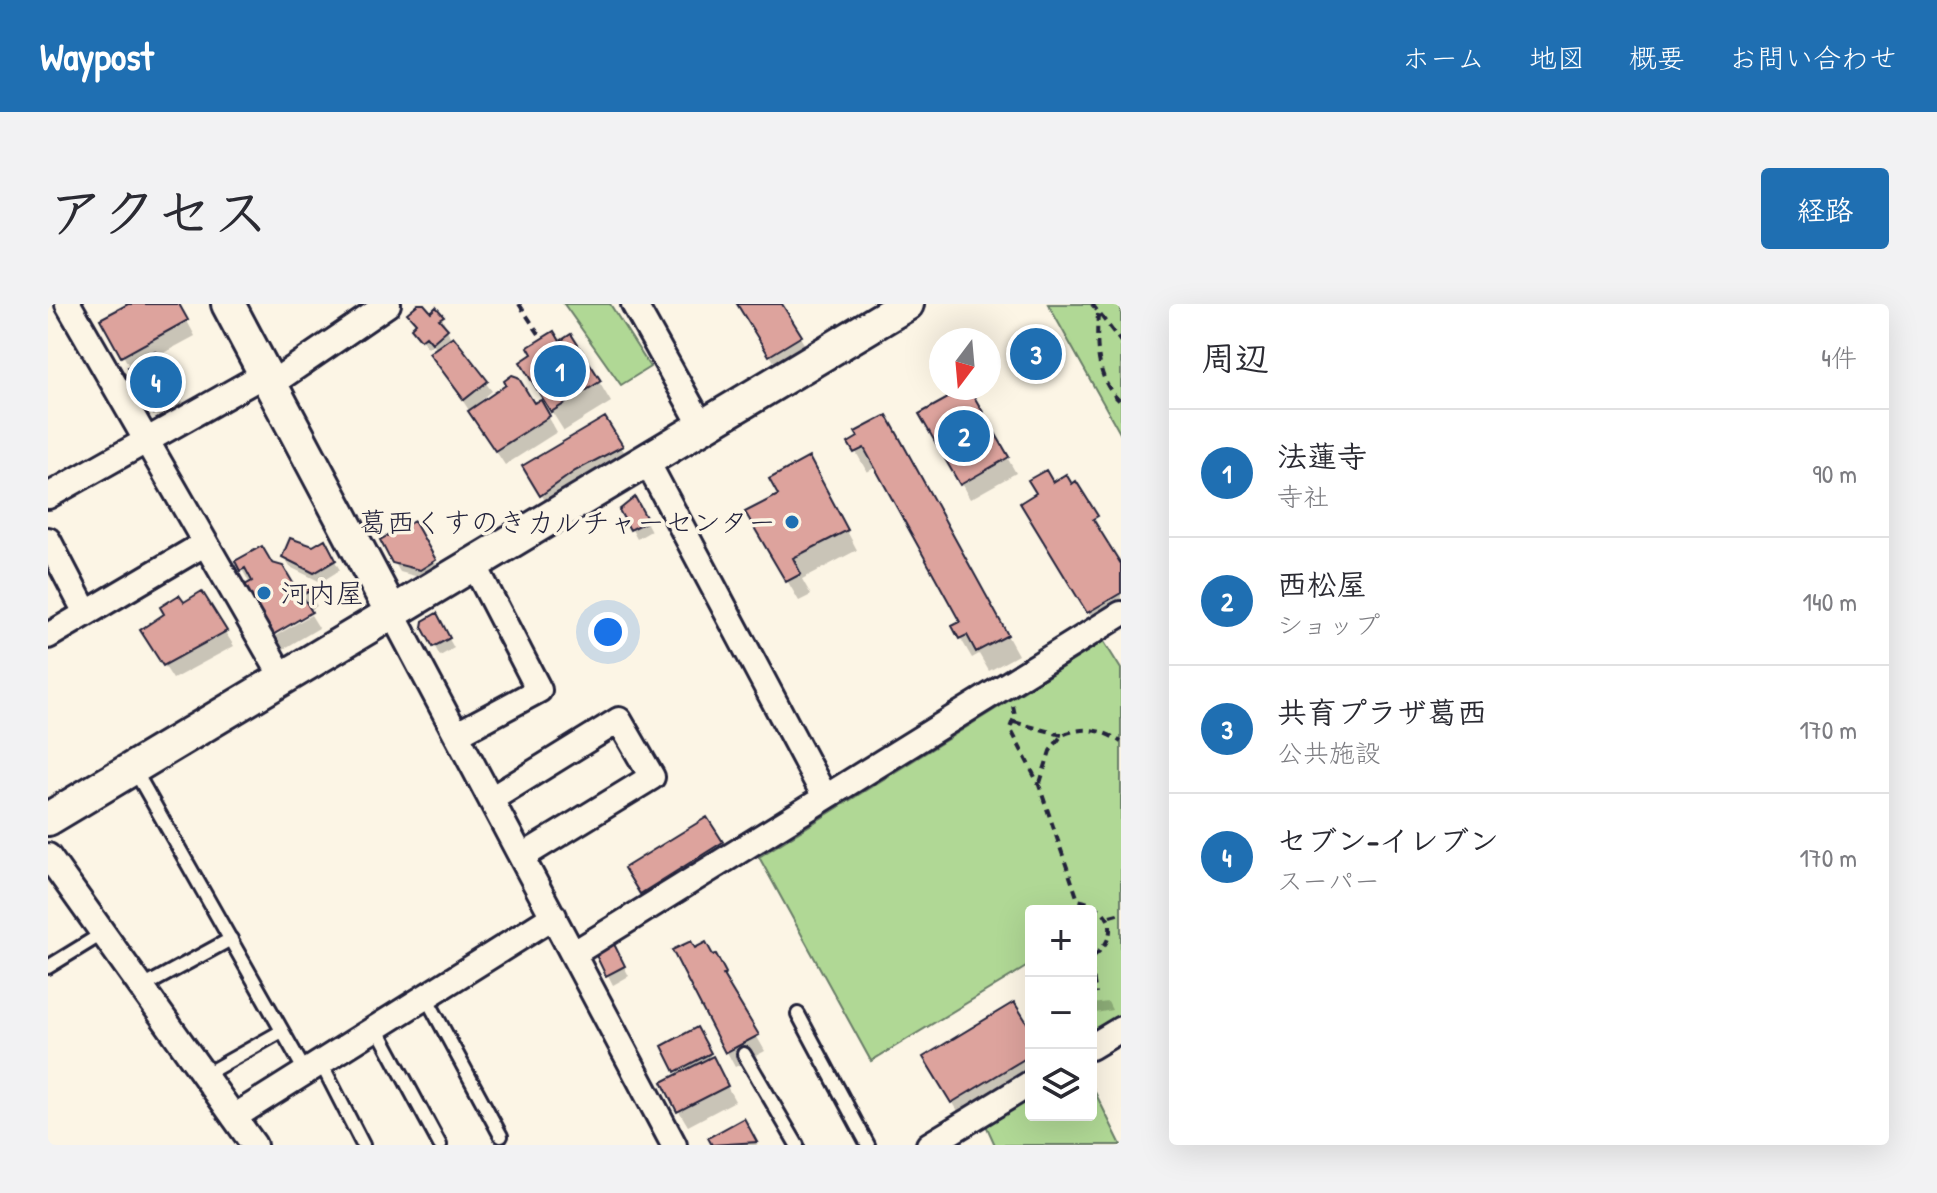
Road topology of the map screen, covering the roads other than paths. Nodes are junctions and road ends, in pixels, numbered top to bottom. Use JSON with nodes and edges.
{"nodes":[{"id":1,"x":68,"y":304,"type":"edge"},
{"id":2,"x":228,"y":304,"type":"edge"},
{"id":3,"x":388,"y":304,"type":"edge"},
{"id":4,"x":634,"y":304,"type":"edge"},
{"id":5,"x":906,"y":304,"type":"edge"},
{"id":6,"x":268,"y":379,"type":"junction"},
{"id":7,"x":702,"y":426,"type":"junction"},
{"id":8,"x":144,"y":439,"type":"junction"},
{"id":9,"x":646,"y":460,"type":"junction"},
{"id":10,"x":48,"y":496,"type":"edge"},
{"id":11,"x":48,"y":540,"type":"edge"},
{"id":12,"x":204,"y":544,"type":"junction"},
{"id":13,"x":480,"y":576,"type":"dead end"},
{"id":14,"x":391,"y":611,"type":"junction"},
{"id":15,"x":86,"y":613,"type":"junction"},
{"id":16,"x":1121,"y":614,"type":"edge"},
{"id":17,"x":48,"y":636,"type":"edge"},
{"id":18,"x":283,"y":678,"type":"junction"},
{"id":19,"x":459,"y":733,"type":"junction"},
{"id":20,"x":134,"y":768,"type":"junction"},
{"id":21,"x":825,"y":797,"type":"junction"},
{"id":22,"x":493,"y":798,"type":"junction"},
{"id":23,"x":48,"y":819,"type":"edge"},
{"id":24,"x":48,"y":856,"type":"edge"},
{"id":25,"x":523,"y":856,"type":"junction"},
{"id":26,"x":554,"y":916,"type":"junction"},
{"id":27,"x":105,"y":932,"type":"junction"},
{"id":28,"x":231,"y":939,"type":"junction"},
{"id":29,"x":573,"y":954,"type":"junction"},
{"id":30,"x":48,"y":967,"type":"edge"},
{"id":31,"x":143,"y":987,"type":"junction"},
{"id":32,"x":426,"y":997,"type":"junction"},
{"id":33,"x":798,"y":1014,"type":"dead end"},
{"id":34,"x":377,"y":1028,"type":"junction"},
{"id":35,"x":1121,"y":1029,"type":"edge"},
{"id":36,"x":282,"y":1031,"type":"junction"},
{"id":37,"x":1097,"y":1043,"type":"edge"},
{"id":38,"x":744,"y":1054,"type":"dead end"},
{"id":39,"x":313,"y":1068,"type":"junction"},
{"id":40,"x":204,"y":1075,"type":"junction"},
{"id":41,"x":1025,"y":1087,"type":"edge"},
{"id":42,"x":234,"y":1117,"type":"junction"},
{"id":43,"x":501,"y":1136,"type":"dead end"},
{"id":44,"x":254,"y":1145,"type":"edge"},
{"id":45,"x":363,"y":1145,"type":"edge"},
{"id":46,"x":440,"y":1145,"type":"edge"},
{"id":47,"x":674,"y":1145,"type":"edge"},
{"id":48,"x":797,"y":1145,"type":"edge"},
{"id":49,"x":868,"y":1145,"type":"edge"},
{"id":50,"x":929,"y":1145,"type":"edge"}],
"edges":[{"from":1,"to":8,"type":"street"},
{"from":2,"to":6,"type":"street"},
{"from":3,"to":6,"type":"street"},
{"from":4,"to":7,"type":"street"},
{"from":5,"to":7,"type":"street"},
{"from":6,"to":8,"type":"street"},
{"from":6,"to":14,"type":"street"},
{"from":7,"to":9,"type":"street"},
{"from":8,"to":10,"type":"street"},
{"from":8,"to":12,"type":"street"},
{"from":9,"to":14,"type":"street"},
{"from":9,"to":21,"type":"street"},
{"from":11,"to":15,"type":"street"},
{"from":12,"to":15,"type":"street"},
{"from":12,"to":18,"type":"street"},
{"from":13,"to":19,"type":"street"},
{"from":14,"to":18,"type":"street"},
{"from":14,"to":19,"type":"street"},
{"from":15,"to":17,"type":"street"},
{"from":16,"to":21,"type":"street"},
{"from":18,"to":20,"type":"street"},
{"from":19,"to":22,"type":"street"},
{"from":20,"to":23,"type":"street"},
{"from":20,"to":28,"type":"lane"},
{"from":21,"to":29,"type":"street"},
{"from":22,"to":25,"type":"street"},
{"from":22,"to":25,"type":"street"},
{"from":24,"to":27,"type":"street"},
{"from":25,"to":26,"type":"street"},
{"from":26,"to":29,"type":"street"},
{"from":26,"to":32,"type":"street"},
{"from":27,"to":30,"type":"lane"},
{"from":27,"to":31,"type":"street"},
{"from":28,"to":31,"type":"lane"},
{"from":28,"to":36,"type":"lane"},
{"from":29,"to":47,"type":"street"},
{"from":31,"to":40,"type":"street"},
{"from":32,"to":34,"type":"street"},
{"from":32,"to":43,"type":"lane"},
{"from":33,"to":49,"type":"lane"},
{"from":34,"to":39,"type":"street"},
{"from":34,"to":46,"type":"lane"},
{"from":35,"to":37,"type":"street"},
{"from":36,"to":39,"type":"lane"},
{"from":36,"to":40,"type":"lane"},
{"from":38,"to":48,"type":"lane"},
{"from":39,"to":42,"type":"street"},
{"from":39,"to":45,"type":"lane"},
{"from":40,"to":42,"type":"street"},
{"from":41,"to":50,"type":"street"},
{"from":42,"to":44,"type":"street"}]}
